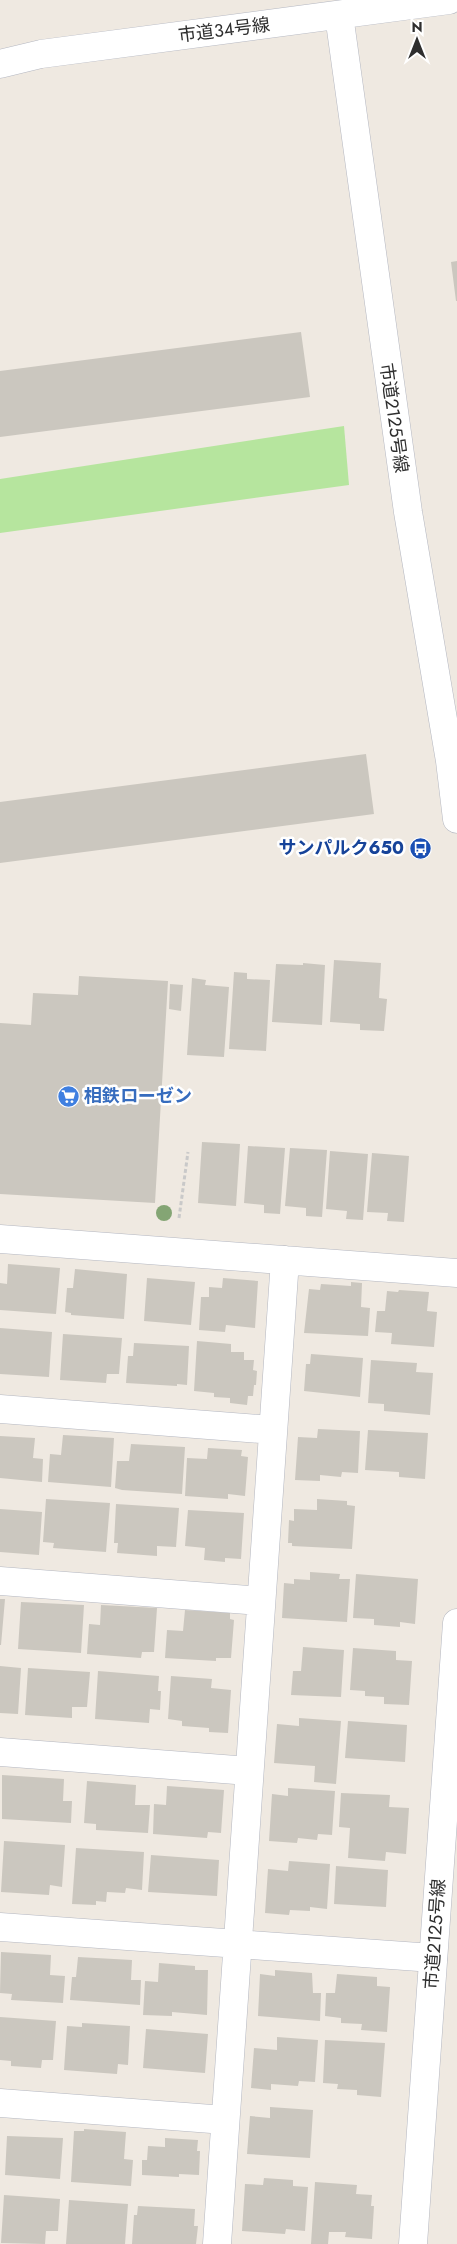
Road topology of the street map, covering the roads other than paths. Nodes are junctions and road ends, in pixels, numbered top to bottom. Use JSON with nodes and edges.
{"nodes":[{"id":1,"x":449,"y":0,"type":"edge"},
{"id":2,"x":339,"y":15,"type":"junction"},
{"id":3,"x":0,"y":64,"type":"edge"},
{"id":4,"x":457,"y":819,"type":"edge"},
{"id":5,"x":0,"y":1239,"type":"edge"},
{"id":6,"x":285,"y":1260,"type":"junction"},
{"id":7,"x":457,"y":1273,"type":"edge"},
{"id":8,"x":0,"y":1409,"type":"edge"},
{"id":9,"x":273,"y":1430,"type":"junction"},
{"id":10,"x":0,"y":1581,"type":"edge"},
{"id":11,"x":261,"y":1600,"type":"junction"},
{"id":12,"x":457,"y":1623,"type":"edge"},
{"id":13,"x":0,"y":1752,"type":"edge"},
{"id":14,"x":249,"y":1771,"type":"junction"},
{"id":15,"x":449,"y":1839,"type":"edge"},
{"id":16,"x":0,"y":1926,"type":"edge"},
{"id":17,"x":238,"y":1944,"type":"junction"},
{"id":18,"x":433,"y":1958,"type":"junction"},
{"id":19,"x":0,"y":2103,"type":"edge"},
{"id":20,"x":226,"y":2120,"type":"junction"},
{"id":21,"x":217,"y":2244,"type":"edge"},
{"id":22,"x":413,"y":2244,"type":"edge"}],
"edges":[{"from":1,"to":2,"type":"street","name":"市道34号線"},
{"from":2,"to":3,"type":"street","name":"市道34号線"},
{"from":2,"to":4,"type":"street","name":"市道2125号線"},
{"from":5,"to":6,"type":"street"},
{"from":6,"to":7,"type":"street"},
{"from":6,"to":9,"type":"street"},
{"from":8,"to":9,"type":"street"},
{"from":9,"to":11,"type":"street"},
{"from":10,"to":11,"type":"street"},
{"from":11,"to":14,"type":"street"},
{"from":12,"to":15,"type":"street","name":"市道2125号線"},
{"from":13,"to":14,"type":"street"},
{"from":14,"to":17,"type":"street"},
{"from":15,"to":18,"type":"street","name":"市道2125号線"},
{"from":16,"to":17,"type":"street"},
{"from":17,"to":18,"type":"street"},
{"from":17,"to":20,"type":"street"},
{"from":18,"to":22,"type":"street","name":"市道2125号線"},
{"from":19,"to":20,"type":"street"},
{"from":20,"to":21,"type":"street"}]}
